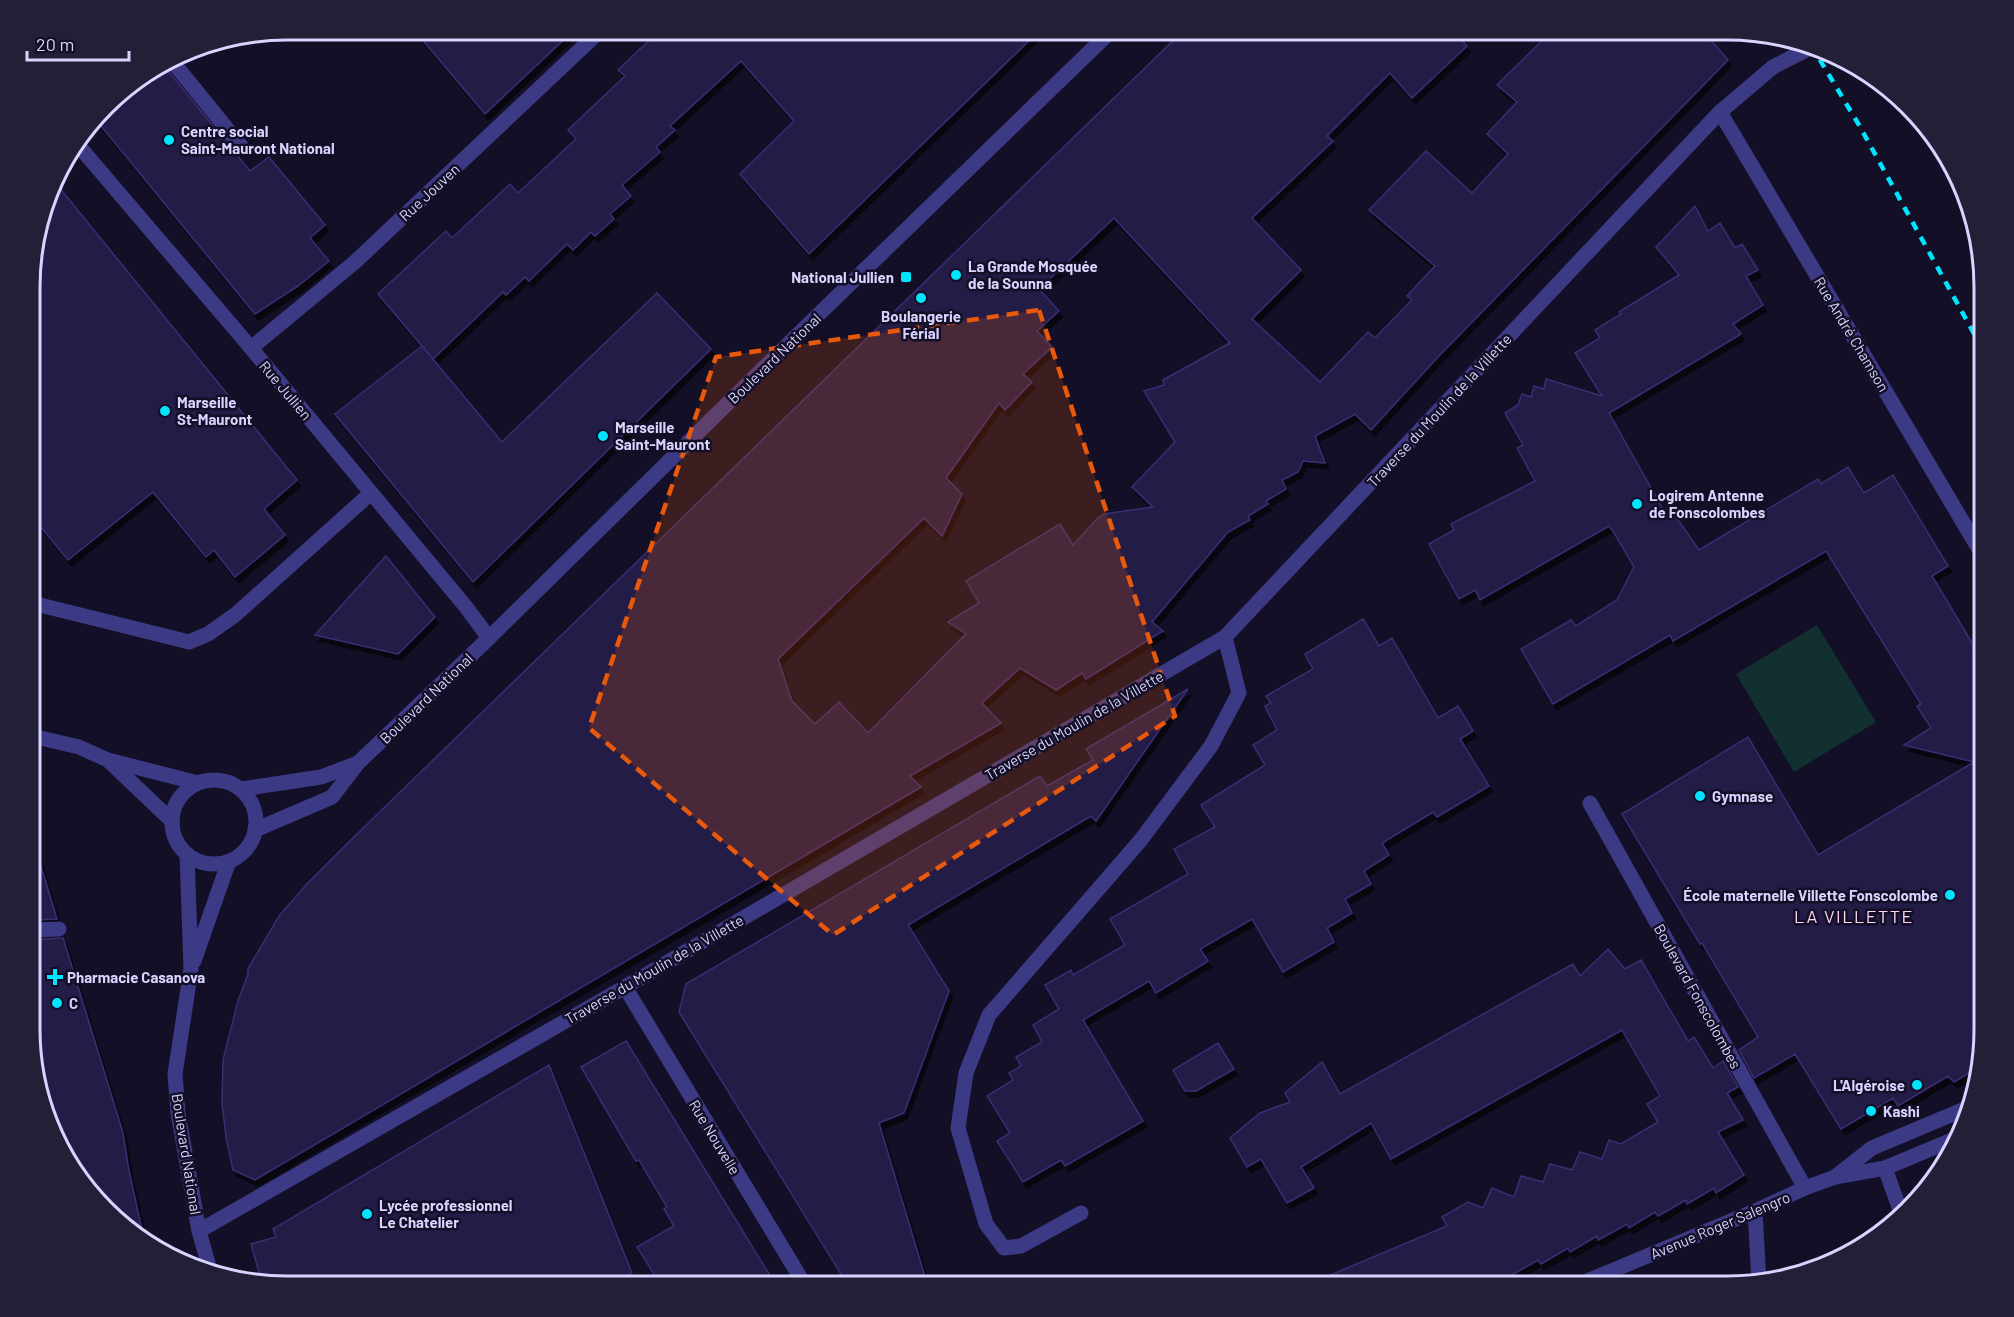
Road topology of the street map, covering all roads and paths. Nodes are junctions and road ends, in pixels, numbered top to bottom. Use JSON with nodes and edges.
{"nodes":[{"id":1,"x":590,"y":40,"type":"edge"},
{"id":2,"x":1102,"y":40,"type":"edge"},
{"id":3,"x":1801,"y":53,"type":"edge"},
{"id":4,"x":176,"y":67,"type":"edge"},
{"id":5,"x":1720,"y":112,"type":"junction"},
{"id":6,"x":241,"y":146,"type":"dead end"},
{"id":7,"x":82,"y":150,"type":"edge"},
{"id":8,"x":251,"y":348,"type":"junction"},
{"id":9,"x":371,"y":493,"type":"junction"},
{"id":10,"x":1974,"y":541,"type":"edge"},
{"id":11,"x":40,"y":605,"type":"edge"},
{"id":12,"x":1225,"y":637,"type":"junction"},
{"id":13,"x":489,"y":638,"type":"junction"},
{"id":14,"x":40,"y":738,"type":"edge"},
{"id":15,"x":108,"y":760,"type":"junction"},
{"id":16,"x":358,"y":763,"type":"junction"},
{"id":17,"x":198,"y":783,"type":"junction"},
{"id":18,"x":242,"y":789,"type":"junction"},
{"id":19,"x":1590,"y":803,"type":"dead end"},
{"id":20,"x":172,"y":820,"type":"junction"},
{"id":21,"x":255,"y":830,"type":"junction"},
{"id":22,"x":187,"y":854,"type":"junction"},
{"id":23,"x":229,"y":861,"type":"junction"},
{"id":24,"x":59,"y":929,"type":"dead end"},
{"id":25,"x":40,"y":930,"type":"edge"},
{"id":26,"x":191,"y":969,"type":"junction"},
{"id":27,"x":625,"y":987,"type":"junction"},
{"id":28,"x":1959,"y":1111,"type":"edge"},
{"id":29,"x":1946,"y":1143,"type":"edge"},
{"id":30,"x":1885,"y":1168,"type":"junction"},
{"id":31,"x":1835,"y":1177,"type":"junction"},
{"id":32,"x":1805,"y":1188,"type":"junction"},
{"id":33,"x":1899,"y":1206,"type":"edge"},
{"id":34,"x":1755,"y":1211,"type":"junction"},
{"id":35,"x":1081,"y":1213,"type":"dead end"},
{"id":36,"x":199,"y":1231,"type":"junction"},
{"id":37,"x":207,"y":1263,"type":"edge"},
{"id":38,"x":1759,"y":1274,"type":"edge"},
{"id":39,"x":799,"y":1276,"type":"edge"},
{"id":40,"x":1599,"y":1276,"type":"edge"}],
"edges":[{"from":1,"to":8,"type":"street","name":"Rue Jouven"},
{"from":2,"to":13,"type":"street","name":"Boulevard National"},
{"from":3,"to":5,"type":"street","name":"Traverse du Moulin de la Villette","bridge":true},
{"from":4,"to":6,"type":"street"},
{"from":5,"to":10,"type":"street","name":"Rue André Chamson"},
{"from":5,"to":12,"type":"street","name":"Traverse du Moulin de la Villette"},
{"from":7,"to":8,"type":"street","name":"Rue Jullien"},
{"from":8,"to":9,"type":"street","name":"Rue Jullien"},
{"from":9,"to":11,"type":"street"},
{"from":9,"to":13,"type":"street","name":"Rue Jullien"},
{"from":12,"to":27,"type":"street","name":"Traverse du Moulin de la Villette"},
{"from":12,"to":35,"type":"street"},
{"from":13,"to":16,"type":"street","name":"Boulevard National"},
{"from":14,"to":15,"type":"street"},
{"from":15,"to":17,"type":"street","name":"Boulevard National"},
{"from":15,"to":20,"type":"street"},
{"from":16,"to":18,"type":"street","name":"Boulevard National"},
{"from":16,"to":21,"type":"street","name":"Boulevard National"},
{"from":17,"to":18,"type":"street","name":"Boulevard National"},
{"from":17,"to":20,"type":"street"},
{"from":18,"to":21,"type":"street"},
{"from":19,"to":32,"type":"street","name":"Boulevard Fonscolombes"},
{"from":20,"to":22,"type":"street","name":"Boulevard National"},
{"from":21,"to":23,"type":"street"},
{"from":22,"to":23,"type":"street"},
{"from":22,"to":26,"type":"street","name":"Boulevard National"},
{"from":23,"to":26,"type":"street"},
{"from":24,"to":25,"type":"street"},
{"from":26,"to":36,"type":"street","name":"Boulevard National"},
{"from":27,"to":36,"type":"street","name":"Traverse du Moulin de la Villette"},
{"from":27,"to":39,"type":"street","name":"Rue Nouvelle"},
{"from":28,"to":31,"type":"street","name":"Avenue Roger Salengro"},
{"from":29,"to":30,"type":"street","name":"Avenue Roger Salengro"},
{"from":30,"to":31,"type":"street","name":"Avenue Roger Salengro"},
{"from":30,"to":33,"type":"street"},
{"from":31,"to":32,"type":"street","name":"Avenue Roger Salengro"},
{"from":32,"to":34,"type":"street","name":"Avenue Roger Salengro"},
{"from":34,"to":38,"type":"street"},
{"from":34,"to":40,"type":"street","name":"Avenue Roger Salengro"},
{"from":36,"to":37,"type":"street","name":"Boulevard National"}]}
